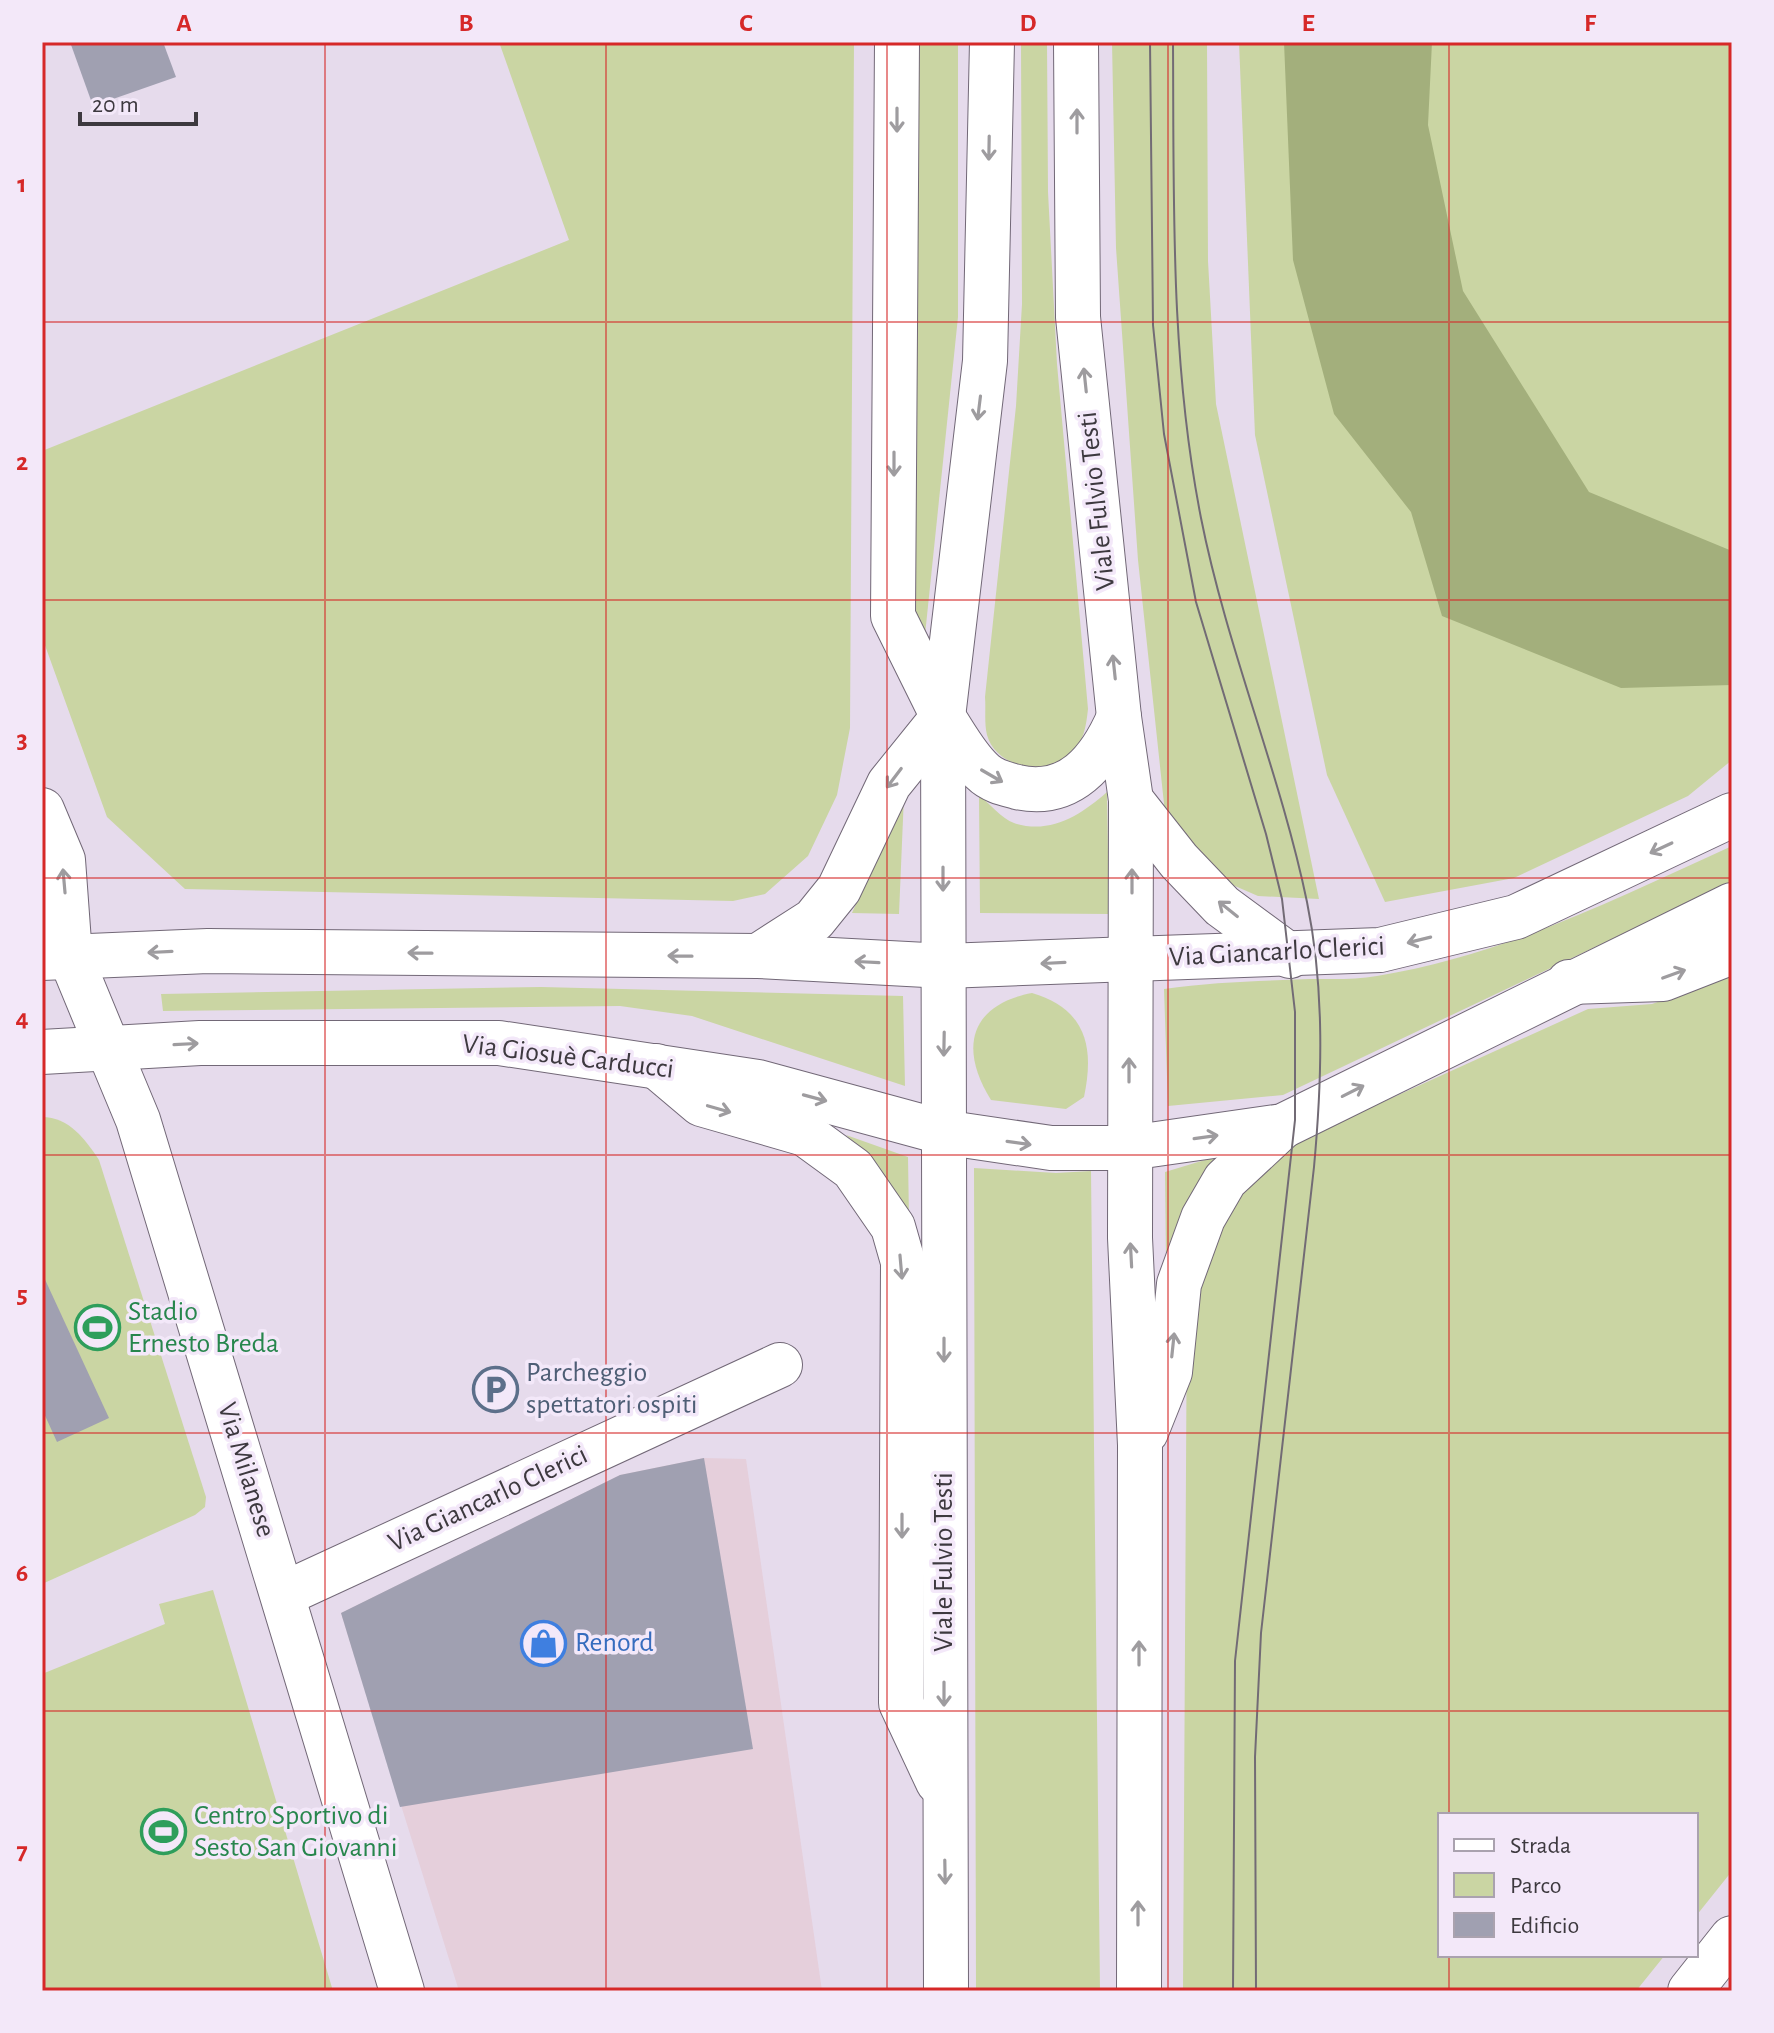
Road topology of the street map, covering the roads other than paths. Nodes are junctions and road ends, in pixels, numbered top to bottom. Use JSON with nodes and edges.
{"nodes":[{"id":1,"x":897,"y":42,"type":"edge"},
{"id":2,"x":992,"y":42,"type":"edge"},
{"id":3,"x":1076,"y":42,"type":"edge"},
{"id":4,"x":943,"y":717,"type":"junction"},
{"id":5,"x":1119,"y":717,"type":"junction"},
{"id":6,"x":1131,"y":800,"type":"junction"},
{"id":7,"x":42,"y":810,"type":"edge"},
{"id":8,"x":1732,"y":815,"type":"edge"},
{"id":9,"x":1732,"y":905,"type":"edge"},
{"id":10,"x":42,"y":919,"type":"edge"},
{"id":11,"x":1732,"y":952,"type":"edge"},
{"id":12,"x":758,"y":956,"type":"junction"},
{"id":13,"x":1290,"y":956,"type":"junction"},
{"id":14,"x":56,"y":957,"type":"edge"},
{"id":15,"x":1131,"y":959,"type":"junction"},
{"id":16,"x":945,"y":966,"type":"junction"},
{"id":17,"x":1569,"y":982,"type":"junction"},
{"id":18,"x":108,"y":1048,"type":"junction"},
{"id":19,"x":42,"y":1052,"type":"edge"},
{"id":20,"x":656,"y":1066,"type":"junction"},
{"id":21,"x":1283,"y":1126,"type":"junction"},
{"id":22,"x":942,"y":1132,"type":"junction"},
{"id":23,"x":1129,"y":1148,"type":"junction"},
{"id":24,"x":780,"y":1365,"type":"dead end"},
{"id":25,"x":1140,"y":1445,"type":"junction"},
{"id":26,"x":284,"y":1594,"type":"junction"},
{"id":27,"x":944,"y":1794,"type":"junction"},
{"id":28,"x":1732,"y":1938,"type":"edge"},
{"id":29,"x":402,"y":1991,"type":"edge"},
{"id":30,"x":946,"y":1991,"type":"edge"},
{"id":31,"x":1139,"y":1991,"type":"edge"},
{"id":32,"x":1690,"y":1991,"type":"edge"}],
"edges":[{"from":1,"to":4,"type":"main road","name":"Viale Fulvio Testi","one_way":true},
{"from":2,"to":4,"type":"main road","name":"Viale Fulvio Testi","one_way":true},
{"from":5,"to":3,"type":"main road","name":"Viale Fulvio Testi","one_way":true},
{"from":4,"to":5,"type":"main road","one_way":true},
{"from":4,"to":12,"type":"main road","one_way":true},
{"from":4,"to":16,"type":"main road","name":"Viale Fulvio Testi","one_way":true},
{"from":5,"to":6,"type":"main road","name":"Viale Fulvio Testi"},
{"from":13,"to":6,"type":"main road","one_way":true},
{"from":15,"to":6,"type":"main road","name":"Viale Fulvio Testi","one_way":true},
{"from":14,"to":7,"type":"main road","name":"Via Milanese","one_way":true},
{"from":8,"to":13,"type":"main road","name":"Via Giancarlo Clerici","one_way":true},
{"from":9,"to":17,"type":"main road"},
{"from":10,"to":14,"type":"main road","name":"Via Milanese"},
{"from":17,"to":11,"type":"main road","one_way":true},
{"from":12,"to":14,"type":"main road","one_way":true},
{"from":16,"to":12,"type":"main road","one_way":true},
{"from":13,"to":15,"type":"main road","name":"Via Giancarlo Clerici"},
{"from":14,"to":18,"type":"main road","name":"Via Milanese"},
{"from":15,"to":16,"type":"main road","one_way":true},
{"from":23,"to":15,"type":"main road","name":"Viale Fulvio Testi","one_way":true},
{"from":16,"to":22,"type":"main road","name":"Viale Fulvio Testi","one_way":true},
{"from":21,"to":17,"type":"main road","one_way":true},
{"from":18,"to":19,"type":"main road","name":"Via Giosuè Carducci"},
{"from":18,"to":20,"type":"main road","name":"Via Giosuè Carducci","one_way":true},
{"from":18,"to":26,"type":"main road","name":"Via Milanese"},
{"from":20,"to":22,"type":"main road","name":"Via Giosuè Carducci","one_way":true},
{"from":20,"to":27,"type":"main road","one_way":true},
{"from":23,"to":21,"type":"main road","one_way":true},
{"from":25,"to":21,"type":"main road","one_way":true},
{"from":22,"to":23,"type":"main road","one_way":true},
{"from":22,"to":27,"type":"main road","name":"Viale Fulvio Testi","one_way":true},
{"from":25,"to":23,"type":"main road","name":"Viale Fulvio Testi","one_way":true},
{"from":24,"to":26,"type":"main road","name":"Via Giancarlo Clerici"},
{"from":31,"to":25,"type":"main road","name":"Viale Fulvio Testi","one_way":true},
{"from":26,"to":29,"type":"main road","name":"Via Milanese"},
{"from":27,"to":30,"type":"main road","name":"Viale Fulvio Testi","one_way":true},
{"from":28,"to":32,"type":"main road"}]}
